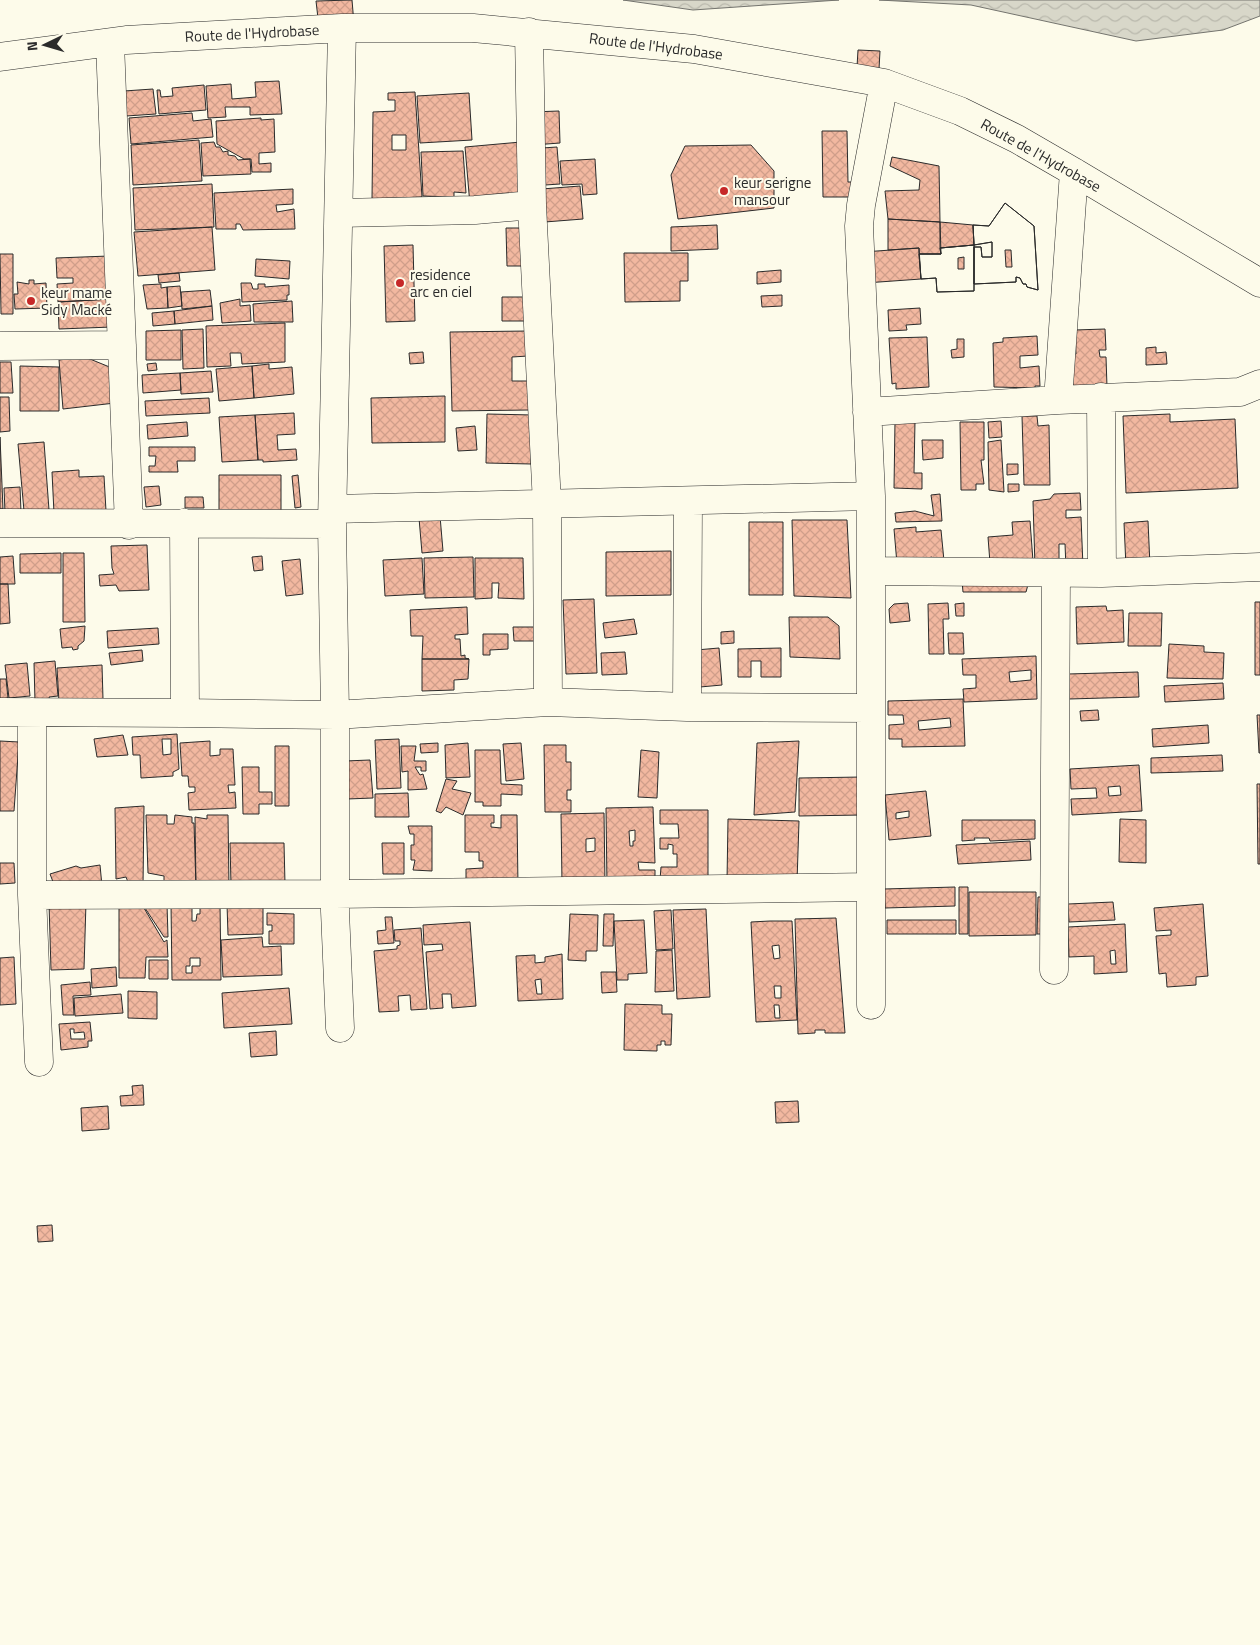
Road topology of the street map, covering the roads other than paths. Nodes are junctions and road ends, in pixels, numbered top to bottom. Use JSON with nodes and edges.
{"nodes":[{"id":1,"x":342,"y":28,"type":"junction"},
{"id":2,"x":528,"y":32,"type":"junction"},
{"id":3,"x":110,"y":43,"type":"junction"},
{"id":4,"x":0,"y":57,"type":"edge"},
{"id":5,"x":884,"y":83,"type":"junction"},
{"id":6,"x":1074,"y":172,"type":"junction"},
{"id":7,"x":532,"y":205,"type":"junction"},
{"id":8,"x":339,"y":213,"type":"junction"},
{"id":9,"x":1260,"y":283,"type":"edge"},
{"id":10,"x":122,"y":345,"type":"junction"},
{"id":11,"x":0,"y":346,"type":"edge"},
{"id":12,"x":1259,"y":386,"type":"edge"},
{"id":13,"x":1101,"y":398,"type":"junction"},
{"id":14,"x":1058,"y":400,"type":"junction"},
{"id":15,"x":868,"y":412,"type":"junction"},
{"id":16,"x":871,"y":496,"type":"junction"},
{"id":17,"x":688,"y":501,"type":"junction"},
{"id":18,"x":546,"y":504,"type":"junction"},
{"id":19,"x":333,"y":516,"type":"junction"},
{"id":20,"x":0,"y":523,"type":"edge"},
{"id":21,"x":184,"y":523,"type":"junction"},
{"id":22,"x":129,"y":524,"type":"junction"},
{"id":23,"x":1260,"y":567,"type":"edge"},
{"id":24,"x":871,"y":571,"type":"junction"},
{"id":25,"x":1056,"y":573,"type":"junction"},
{"id":26,"x":1102,"y":574,"type":"junction"},
{"id":27,"x":548,"y":702,"type":"junction"},
{"id":28,"x":688,"y":707,"type":"junction"},
{"id":29,"x":869,"y":708,"type":"junction"},
{"id":30,"x":0,"y":712,"type":"edge"},
{"id":31,"x":32,"y":712,"type":"junction"},
{"id":32,"x":185,"y":713,"type":"junction"},
{"id":33,"x":335,"y":715,"type":"junction"},
{"id":34,"x":871,"y":887,"type":"junction"},
{"id":35,"x":335,"y":894,"type":"junction"},
{"id":36,"x":32,"y":895,"type":"junction"},
{"id":37,"x":1054,"y":970,"type":"dead end"},
{"id":38,"x":871,"y":1005,"type":"dead end"},
{"id":39,"x":340,"y":1028,"type":"dead end"},
{"id":40,"x":38,"y":1062,"type":"dead end"}],
"edges":[{"from":1,"to":2,"type":"street","name":"Route de l'Hydrobase"},
{"from":1,"to":3,"type":"street","name":"Route de l'Hydrobase"},
{"from":1,"to":8,"type":"street"},
{"from":2,"to":5,"type":"street","name":"Route de l'Hydrobase"},
{"from":2,"to":7,"type":"street"},
{"from":3,"to":4,"type":"street","name":"Route de l'Hydrobase"},
{"from":3,"to":10,"type":"street"},
{"from":5,"to":6,"type":"street","name":"Route de l'Hydrobase"},
{"from":5,"to":15,"type":"street"},
{"from":6,"to":9,"type":"street","name":"Route de l'Hydrobase"},
{"from":6,"to":14,"type":"street"},
{"from":7,"to":8,"type":"street"},
{"from":7,"to":18,"type":"street"},
{"from":8,"to":19,"type":"street"},
{"from":10,"to":11,"type":"street"},
{"from":10,"to":22,"type":"street"},
{"from":12,"to":13,"type":"street"},
{"from":13,"to":14,"type":"street"},
{"from":13,"to":26,"type":"street"},
{"from":14,"to":15,"type":"street"},
{"from":15,"to":16,"type":"street"},
{"from":16,"to":17,"type":"street"},
{"from":16,"to":24,"type":"street"},
{"from":17,"to":18,"type":"street"},
{"from":17,"to":28,"type":"street"},
{"from":18,"to":19,"type":"street"},
{"from":18,"to":27,"type":"street"},
{"from":19,"to":21,"type":"street"},
{"from":19,"to":33,"type":"street"},
{"from":20,"to":22,"type":"street"},
{"from":21,"to":22,"type":"street"},
{"from":21,"to":32,"type":"street"},
{"from":23,"to":26,"type":"street"},
{"from":24,"to":25,"type":"street"},
{"from":24,"to":29,"type":"street"},
{"from":25,"to":26,"type":"street"},
{"from":25,"to":37,"type":"street"},
{"from":27,"to":28,"type":"street"},
{"from":27,"to":33,"type":"street"},
{"from":28,"to":29,"type":"street"},
{"from":29,"to":34,"type":"street"},
{"from":30,"to":31,"type":"street"},
{"from":31,"to":32,"type":"street"},
{"from":31,"to":36,"type":"street"},
{"from":32,"to":33,"type":"street"},
{"from":33,"to":35,"type":"street"},
{"from":34,"to":35,"type":"street"},
{"from":34,"to":38,"type":"street"},
{"from":35,"to":36,"type":"street"},
{"from":35,"to":39,"type":"street"},
{"from":36,"to":40,"type":"street"}]}
